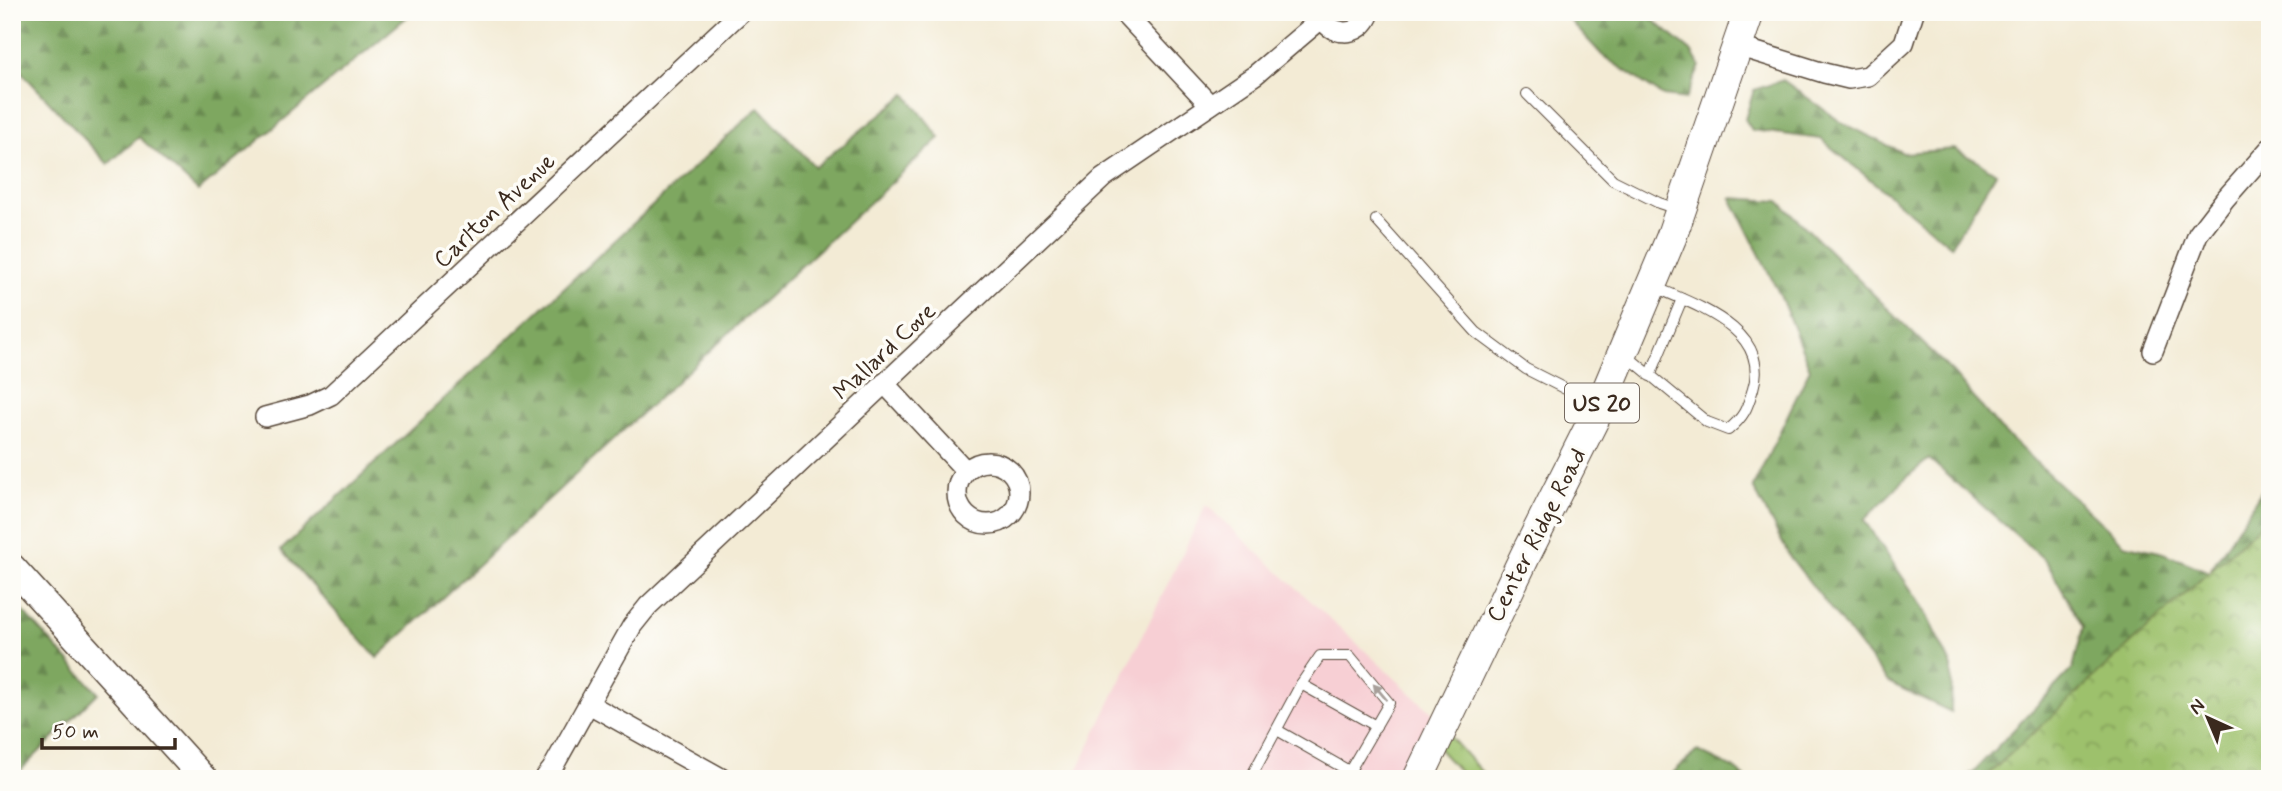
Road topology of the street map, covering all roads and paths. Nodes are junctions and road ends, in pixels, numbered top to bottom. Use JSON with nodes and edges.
{"nodes":[{"id":1,"x":741,"y":12,"type":"edge"},
{"id":2,"x":1123,"y":12,"type":"edge"},
{"id":3,"x":1370,"y":12,"type":"edge"},
{"id":4,"x":1749,"y":12,"type":"edge"},
{"id":5,"x":1914,"y":12,"type":"edge"},
{"id":6,"x":1320,"y":15,"type":"edge"},
{"id":7,"x":1737,"y":46,"type":"junction"},
{"id":8,"x":1527,"y":94,"type":"dead end"},
{"id":9,"x":1210,"y":105,"type":"junction"},
{"id":10,"x":2270,"y":148,"type":"edge"},
{"id":11,"x":1681,"y":210,"type":"junction"},
{"id":12,"x":1376,"y":220,"type":"dead end"},
{"id":13,"x":1651,"y":285,"type":"junction"},
{"id":14,"x":1682,"y":299,"type":"junction"},
{"id":15,"x":2153,"y":351,"type":"dead end"},
{"id":16,"x":1623,"y":353,"type":"junction"},
{"id":17,"x":1650,"y":376,"type":"junction"},
{"id":18,"x":884,"y":383,"type":"junction"},
{"id":19,"x":1600,"y":407,"type":"junction"},
{"id":20,"x":265,"y":417,"type":"dead end"},
{"id":21,"x":965,"y":471,"type":"dead end"},
{"id":22,"x":12,"y":567,"type":"edge"},
{"id":23,"x":1301,"y":684,"type":"junction"},
{"id":24,"x":589,"y":704,"type":"junction"},
{"id":25,"x":1376,"y":726,"type":"junction"},
{"id":26,"x":1277,"y":730,"type":"junction"},
{"id":27,"x":1348,"y":775,"type":"edge"},
{"id":28,"x":204,"y":779,"type":"edge"},
{"id":29,"x":544,"y":779,"type":"edge"},
{"id":30,"x":723,"y":779,"type":"edge"},
{"id":31,"x":1250,"y":779,"type":"edge"},
{"id":32,"x":1363,"y":779,"type":"edge"},
{"id":33,"x":1418,"y":779,"type":"edge"}],
"edges":[{"from":1,"to":20,"type":"street","name":"Carlton Avenue"},
{"from":2,"to":9,"type":"street"},
{"from":3,"to":6,"type":"street","name":"Mallard Cove"},
{"from":4,"to":7,"type":"main road","name":"Center Ridge Road","number":"US 20"},
{"from":5,"to":7,"type":"street"},
{"from":6,"to":9,"type":"street","name":"Mallard Cove"},
{"from":7,"to":11,"type":"main road","name":"Center Ridge Road","number":"US 20"},
{"from":8,"to":11,"type":"lane"},
{"from":9,"to":18,"type":"street","name":"Mallard Cove"},
{"from":10,"to":15,"type":"street"},
{"from":11,"to":13,"type":"main road","name":"Center Ridge Road","number":"US 20"},
{"from":12,"to":19,"type":"lane"},
{"from":13,"to":14,"type":"lane"},
{"from":13,"to":16,"type":"main road","name":"Center Ridge Road","number":"US 20"},
{"from":14,"to":17,"type":"lane"},
{"from":14,"to":17,"type":"lane"},
{"from":16,"to":17,"type":"lane"},
{"from":16,"to":19,"type":"main road","name":"Center Ridge Road","number":"US 20"},
{"from":18,"to":21,"type":"street"},
{"from":18,"to":24,"type":"street","name":"Mallard Cove"},
{"from":19,"to":33,"type":"main road","name":"Center Ridge Road","number":"US 20"},
{"from":22,"to":28,"type":"street"},
{"from":23,"to":25,"type":"lane"},
{"from":25,"to":23,"type":"lane","one_way":true},
{"from":23,"to":26,"type":"lane"},
{"from":24,"to":29,"type":"street","name":"Mallard Cove"},
{"from":24,"to":30,"type":"street"},
{"from":25,"to":27,"type":"lane"},
{"from":26,"to":27,"type":"lane"},
{"from":26,"to":31,"type":"lane"},
{"from":27,"to":32,"type":"lane"}]}
